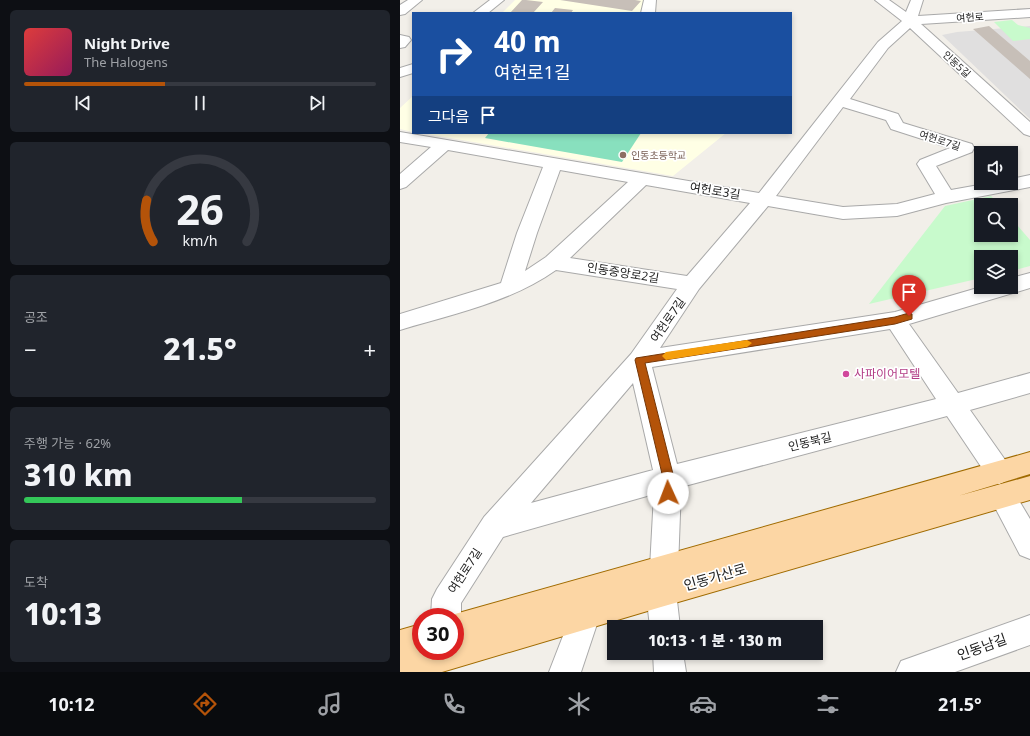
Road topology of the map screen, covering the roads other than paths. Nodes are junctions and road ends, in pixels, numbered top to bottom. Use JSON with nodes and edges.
{"nodes":[{"id":1,"x":416,"y":0,"type":"edge"},
{"id":2,"x":498,"y":0,"type":"edge"},
{"id":3,"x":650,"y":0,"type":"edge"},
{"id":4,"x":881,"y":0,"type":"edge"},
{"id":5,"x":917,"y":0,"type":"edge"},
{"id":6,"x":400,"y":11,"type":"edge"},
{"id":7,"x":481,"y":12,"type":"edge"},
{"id":8,"x":648,"y":12,"type":"edge"},
{"id":9,"x":1030,"y":13,"type":"edge"},
{"id":10,"x":910,"y":21,"type":"junction"},
{"id":11,"x":400,"y":39,"type":"edge"},
{"id":12,"x":400,"y":44,"type":"edge"},
{"id":13,"x":400,"y":59,"type":"edge"},
{"id":14,"x":412,"y":61,"type":"edge"},
{"id":15,"x":412,"y":68,"type":"edge"},
{"id":16,"x":400,"y":73,"type":"edge"},
{"id":17,"x":841,"y":101,"type":"junction"},
{"id":18,"x":1030,"y":131,"type":"edge"},
{"id":19,"x":400,"y":137,"type":"edge"},
{"id":20,"x":445,"y":144,"type":"junction"},
{"id":21,"x":553,"y":164,"type":"junction"},
{"id":22,"x":642,"y":178,"type":"junction"},
{"id":23,"x":1030,"y":181,"type":"edge"},
{"id":24,"x":400,"y":183,"type":"edge"},
{"id":25,"x":946,"y":197,"type":"junction"},
{"id":26,"x":764,"y":199,"type":"junction"},
{"id":27,"x":553,"y":262,"type":"junction"},
{"id":28,"x":1030,"y":280,"type":"edge"},
{"id":29,"x":692,"y":284,"type":"junction"},
{"id":30,"x":1018,"y":284,"type":"edge"},
{"id":31,"x":510,"y":288,"type":"junction"},
{"id":32,"x":983,"y":294,"type":"edge"},
{"id":33,"x":895,"y":320,"type":"junction"},
{"id":34,"x":400,"y":322,"type":"edge"},
{"id":35,"x":640,"y":360,"type":"junction"},
{"id":36,"x":1030,"y":383,"type":"edge"},
{"id":37,"x":952,"y":405,"type":"junction"},
{"id":38,"x":1030,"y":463,"type":"edge"},
{"id":39,"x":668,"y":478,"type":"junction"},
{"id":40,"x":1000,"y":484,"type":"junction"},
{"id":41,"x":1030,"y":488,"type":"edge"},
{"id":42,"x":494,"y":526,"type":"junction"},
{"id":43,"x":1030,"y":545,"type":"edge"},
{"id":44,"x":663,"y":580,"type":"junction"},
{"id":45,"x":446,"y":608,"type":"edge"},
{"id":46,"x":585,"y":615,"type":"junction"},
{"id":47,"x":665,"y":620,"type":"edge"},
{"id":48,"x":464,"y":627,"type":"edge"},
{"id":49,"x":1030,"y":630,"type":"edge"},
{"id":50,"x":412,"y":642,"type":"edge"},
{"id":51,"x":400,"y":645,"type":"edge"},
{"id":52,"x":669,"y":660,"type":"edge"},
{"id":53,"x":400,"y":669,"type":"edge"},
{"id":54,"x":565,"y":672,"type":"edge"},
{"id":55,"x":670,"y":672,"type":"edge"},
{"id":56,"x":912,"y":672,"type":"edge"}],
"edges":[{"from":1,"to":6,"type":"street"},
{"from":2,"to":7,"type":"street"},
{"from":3,"to":8,"type":"street"},
{"from":4,"to":10,"type":"street","name":"인동5길"},
{"from":5,"to":10,"type":"street","name":"여헌로7길"},
{"from":9,"to":10,"type":"street","name":"여헌로"},
{"from":10,"to":17,"type":"street","name":"여헌로7길"},
{"from":10,"to":18,"type":"street","name":"인동5길"},
{"from":11,"to":12,"type":"street"},
{"from":13,"to":14,"type":"street"},
{"from":15,"to":16,"type":"street"},
{"from":17,"to":25,"type":"street","name":"여헌로7길"},
{"from":17,"to":26,"type":"street","name":"여헌로7길"},
{"from":19,"to":20,"type":"street","name":"여헌로3길"},
{"from":20,"to":21,"type":"street","name":"여헌로3길"},
{"from":20,"to":24,"type":"street"},
{"from":21,"to":22,"type":"street","name":"여헌로3길"},
{"from":21,"to":31,"type":"street"},
{"from":22,"to":26,"type":"street","name":"여헌로3길"},
{"from":22,"to":27,"type":"street"},
{"from":23,"to":25,"type":"street","name":"여헌로3길"},
{"from":25,"to":26,"type":"street","name":"여헌로3길"},
{"from":26,"to":29,"type":"street","name":"여헌로7길"},
{"from":27,"to":29,"type":"street","name":"인동중앙로2길"},
{"from":27,"to":31,"type":"street"},
{"from":28,"to":30,"type":"street"},
{"from":29,"to":35,"type":"street","name":"여헌로7길"},
{"from":31,"to":34,"type":"street"},
{"from":32,"to":33,"type":"street"},
{"from":33,"to":35,"type":"street"},
{"from":33,"to":37,"type":"street"},
{"from":35,"to":39,"type":"street"},
{"from":35,"to":42,"type":"street","name":"여헌로7길"},
{"from":36,"to":37,"type":"street","name":"인동북길"},
{"from":37,"to":39,"type":"street","name":"인동북길"},
{"from":37,"to":40,"type":"street"},
{"from":38,"to":40,"type":"main road","name":"인동가산로"},
{"from":39,"to":42,"type":"street","name":"인동북길"},
{"from":39,"to":44,"type":"street"},
{"from":40,"to":41,"type":"main road","name":"인동가산로"},
{"from":40,"to":43,"type":"street"},
{"from":40,"to":44,"type":"main road","name":"인동가산로"},
{"from":42,"to":45,"type":"street","name":"여헌로7길"},
{"from":44,"to":46,"type":"main road","name":"인동가산로"},
{"from":44,"to":47,"type":"street"},
{"from":44,"to":48,"type":"main road","name":"인동가산로"},
{"from":46,"to":53,"type":"main road","name":"인동가산로"},
{"from":46,"to":54,"type":"street"},
{"from":49,"to":56,"type":"street","name":"인동남길"},
{"from":50,"to":51,"type":"main road"},
{"from":52,"to":55,"type":"street"}]}
